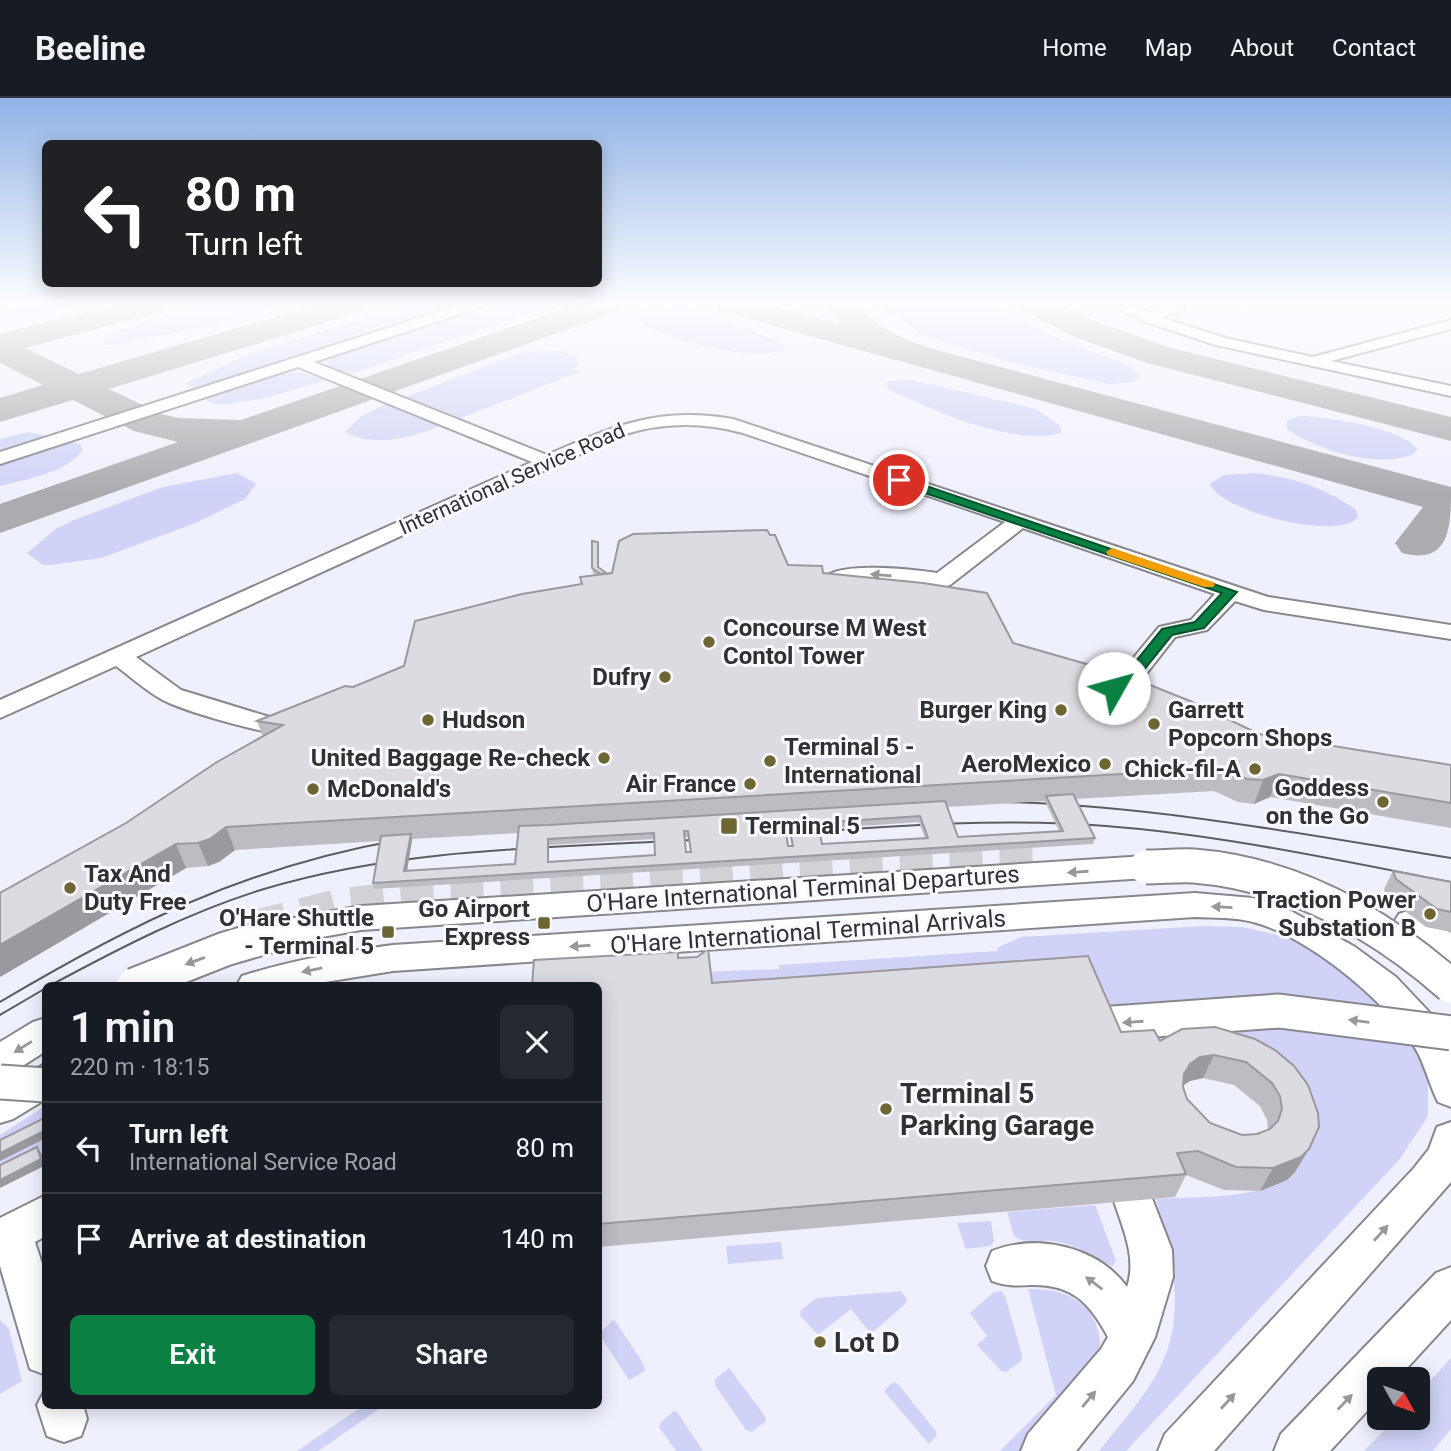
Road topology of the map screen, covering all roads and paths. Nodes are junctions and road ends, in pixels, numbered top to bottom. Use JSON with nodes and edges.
{"nodes":[{"id":1,"x":279,"y":367,"type":"edge"},
{"id":2,"x":313,"y":367,"type":"edge"},
{"id":3,"x":1335,"y":367,"type":"edge"},
{"id":4,"x":1451,"y":391,"type":"edge"},
{"id":5,"x":0,"y":458,"type":"edge"},
{"id":6,"x":548,"y":462,"type":"junction"},
{"id":7,"x":1019,"y":521,"type":"junction"},
{"id":8,"x":1230,"y":592,"type":"junction"},
{"id":9,"x":833,"y":594,"type":"edge"},
{"id":10,"x":1451,"y":632,"type":"edge"},
{"id":11,"x":118,"y":656,"type":"junction"},
{"id":12,"x":1091,"y":688,"type":"edge"},
{"id":13,"x":0,"y":710,"type":"edge"},
{"id":14,"x":307,"y":726,"type":"edge"},
{"id":15,"x":1302,"y":910,"type":"dead end"},
{"id":16,"x":1409,"y":922,"type":"dead end"},
{"id":17,"x":1451,"y":949,"type":"edge"},
{"id":18,"x":1352,"y":959,"type":"junction"},
{"id":19,"x":142,"y":982,"type":"edge"},
{"id":20,"x":266,"y":982,"type":"edge"},
{"id":21,"x":1451,"y":986,"type":"edge"},
{"id":22,"x":1099,"y":1024,"type":"edge"},
{"id":23,"x":1451,"y":1033,"type":"edge"},
{"id":24,"x":42,"y":1035,"type":"edge"},
{"id":25,"x":0,"y":1061,"type":"edge"},
{"id":26,"x":42,"y":1072,"type":"edge"},
{"id":27,"x":21,"y":1090,"type":"edge"},
{"id":28,"x":1451,"y":1091,"type":"edge"},
{"id":29,"x":1451,"y":1139,"type":"edge"},
{"id":30,"x":1134,"y":1201,"type":"edge"},
{"id":31,"x":19,"y":1229,"type":"edge"},
{"id":32,"x":1007,"y":1266,"type":"dead end"},
{"id":33,"x":1451,"y":1288,"type":"edge"},
{"id":34,"x":42,"y":1335,"type":"edge"},
{"id":35,"x":1133,"y":1337,"type":"junction"},
{"id":36,"x":1045,"y":1451,"type":"edge"},
{"id":37,"x":1182,"y":1451,"type":"edge"},
{"id":38,"x":1298,"y":1451,"type":"edge"}],
"edges":[{"from":1,"to":5,"type":"street"},
{"from":2,"to":6,"type":"street"},
{"from":3,"to":4,"type":"street"},
{"from":6,"to":7,"type":"street","name":"International Service Road"},
{"from":6,"to":11,"type":"street","name":"International Service Road"},
{"from":7,"to":8,"type":"street","name":"International Service Road"},
{"from":7,"to":9,"type":"street","one_way":true},
{"from":8,"to":10,"type":"street","name":"International Service Road"},
{"from":8,"to":12,"type":"street"},
{"from":11,"to":13,"type":"street","name":"International Service Road"},
{"from":11,"to":14,"type":"street"},
{"from":15,"to":18,"type":"street","name":"O'Hare International Terminal Arrivals"},
{"from":16,"to":17,"type":"street"},
{"from":18,"to":20,"type":"street","name":"O'Hare International Terminal Arrivals","one_way":true},
{"from":18,"to":28,"type":"street","name":"O'Hare International Terminal Arrivals"},
{"from":21,"to":19,"type":"street","name":"O'Hare International Terminal Departures","one_way":true,"bridge":true},
{"from":23,"to":22,"type":"street","one_way":true,"bridge":true},
{"from":24,"to":25,"type":"street","one_way":true},
{"from":26,"to":27,"type":"street"},
{"from":37,"to":29,"type":"street","one_way":true},
{"from":30,"to":35,"type":"street"},
{"from":31,"to":34,"type":"street"},
{"from":35,"to":32,"type":"street","one_way":true},
{"from":38,"to":33,"type":"street","one_way":true},
{"from":36,"to":35,"type":"street","one_way":true}]}
